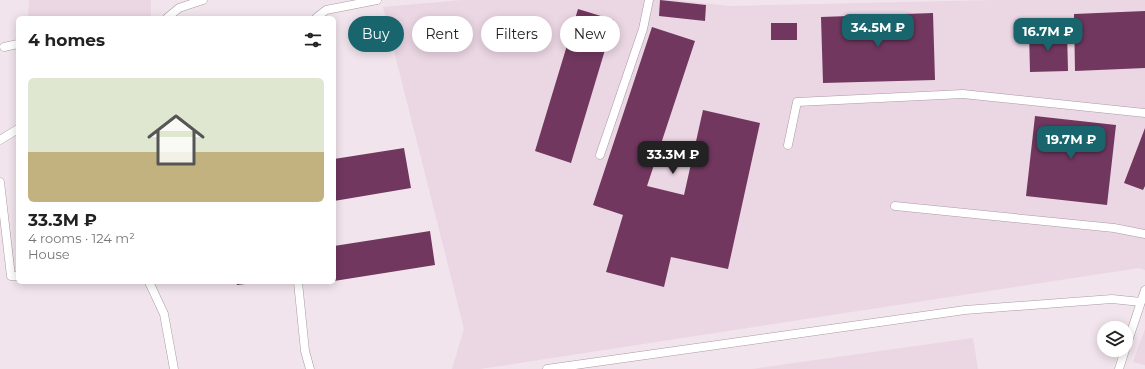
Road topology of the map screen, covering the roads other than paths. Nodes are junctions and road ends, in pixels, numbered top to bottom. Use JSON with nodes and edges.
{"nodes":[{"id":1,"x":203,"y":0,"type":"edge"},
{"id":2,"x":377,"y":0,"type":"edge"},
{"id":3,"x":649,"y":0,"type":"edge"},
{"id":4,"x":169,"y":16,"type":"edge"},
{"id":5,"x":318,"y":16,"type":"edge"},
{"id":6,"x":16,"y":44,"type":"edge"},
{"id":7,"x":4,"y":47,"type":"dead end"},
{"id":8,"x":1145,"y":113,"type":"edge"},
{"id":9,"x":16,"y":130,"type":"edge"},
{"id":10,"x":0,"y":140,"type":"edge"},
{"id":11,"x":788,"y":145,"type":"dead end"},
{"id":12,"x":600,"y":155,"type":"dead end"},
{"id":13,"x":0,"y":182,"type":"edge"},
{"id":14,"x":895,"y":206,"type":"dead end"},
{"id":15,"x":1145,"y":234,"type":"edge"},
{"id":16,"x":16,"y":276,"type":"edge"},
{"id":17,"x":150,"y":284,"type":"edge"},
{"id":18,"x":298,"y":284,"type":"edge"},
{"id":19,"x":1145,"y":290,"type":"edge"},
{"id":20,"x":1141,"y":302,"type":"junction"},
{"id":21,"x":1133,"y":326,"type":"edge"},
{"id":22,"x":1123,"y":357,"type":"edge"},
{"id":23,"x":174,"y":369,"type":"edge"},
{"id":24,"x":310,"y":369,"type":"edge"},
{"id":25,"x":547,"y":369,"type":"edge"},
{"id":26,"x":1119,"y":369,"type":"edge"}],
"edges":[{"from":1,"to":4,"type":"lane"},
{"from":2,"to":5,"type":"lane"},
{"from":3,"to":12,"type":"lane"},
{"from":6,"to":7,"type":"lane"},
{"from":8,"to":11,"type":"lane"},
{"from":9,"to":10,"type":"lane"},
{"from":13,"to":16,"type":"lane"},
{"from":14,"to":15,"type":"lane"},
{"from":17,"to":23,"type":"lane"},
{"from":18,"to":24,"type":"lane"},
{"from":19,"to":20,"type":"lane"},
{"from":20,"to":21,"type":"lane"},
{"from":20,"to":25,"type":"lane"},
{"from":22,"to":26,"type":"lane"}]}
